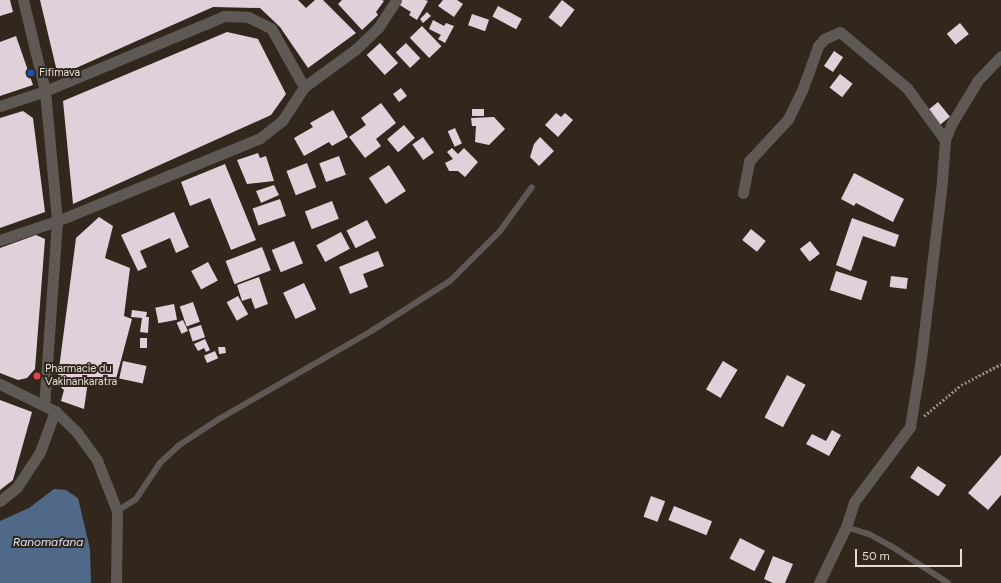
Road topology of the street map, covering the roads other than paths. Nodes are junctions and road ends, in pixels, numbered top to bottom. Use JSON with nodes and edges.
{"nodes":[{"id":1,"x":23,"y":0,"type":"edge"},
{"id":2,"x":396,"y":0,"type":"edge"},
{"id":3,"x":1001,"y":56,"type":"edge"},
{"id":4,"x":304,"y":87,"type":"junction"},
{"id":5,"x":45,"y":91,"type":"junction"},
{"id":6,"x":0,"y":106,"type":"edge"},
{"id":7,"x":945,"y":140,"type":"junction"},
{"id":8,"x":532,"y":187,"type":"dead end"},
{"id":9,"x":743,"y":193,"type":"dead end"},
{"id":10,"x":57,"y":221,"type":"junction"},
{"id":11,"x":0,"y":240,"type":"edge"},
{"id":12,"x":0,"y":384,"type":"edge"},
{"id":13,"x":44,"y":405,"type":"junction"},
{"id":14,"x":55,"y":411,"type":"junction"},
{"id":15,"x":0,"y":501,"type":"edge"},
{"id":16,"x":117,"y":511,"type":"junction"},
{"id":17,"x":846,"y":528,"type":"junction"},
{"id":18,"x":116,"y":583,"type":"edge"},
{"id":19,"x":819,"y":583,"type":"edge"},
{"id":20,"x":948,"y":583,"type":"edge"}],
"edges":[{"from":1,"to":5,"type":"street"},
{"from":2,"to":4,"type":"street"},
{"from":3,"to":7,"type":"street"},
{"from":4,"to":5,"type":"street"},
{"from":4,"to":10,"type":"street"},
{"from":5,"to":6,"type":"street"},
{"from":5,"to":10,"type":"street"},
{"from":7,"to":9,"type":"street"},
{"from":7,"to":17,"type":"street"},
{"from":8,"to":16,"type":"lane"},
{"from":10,"to":11,"type":"street"},
{"from":10,"to":13,"type":"street"},
{"from":12,"to":13,"type":"street"},
{"from":13,"to":14,"type":"street"},
{"from":14,"to":15,"type":"street"},
{"from":14,"to":16,"type":"street"},
{"from":16,"to":18,"type":"street"},
{"from":17,"to":19,"type":"street"},
{"from":17,"to":20,"type":"lane"}]}
